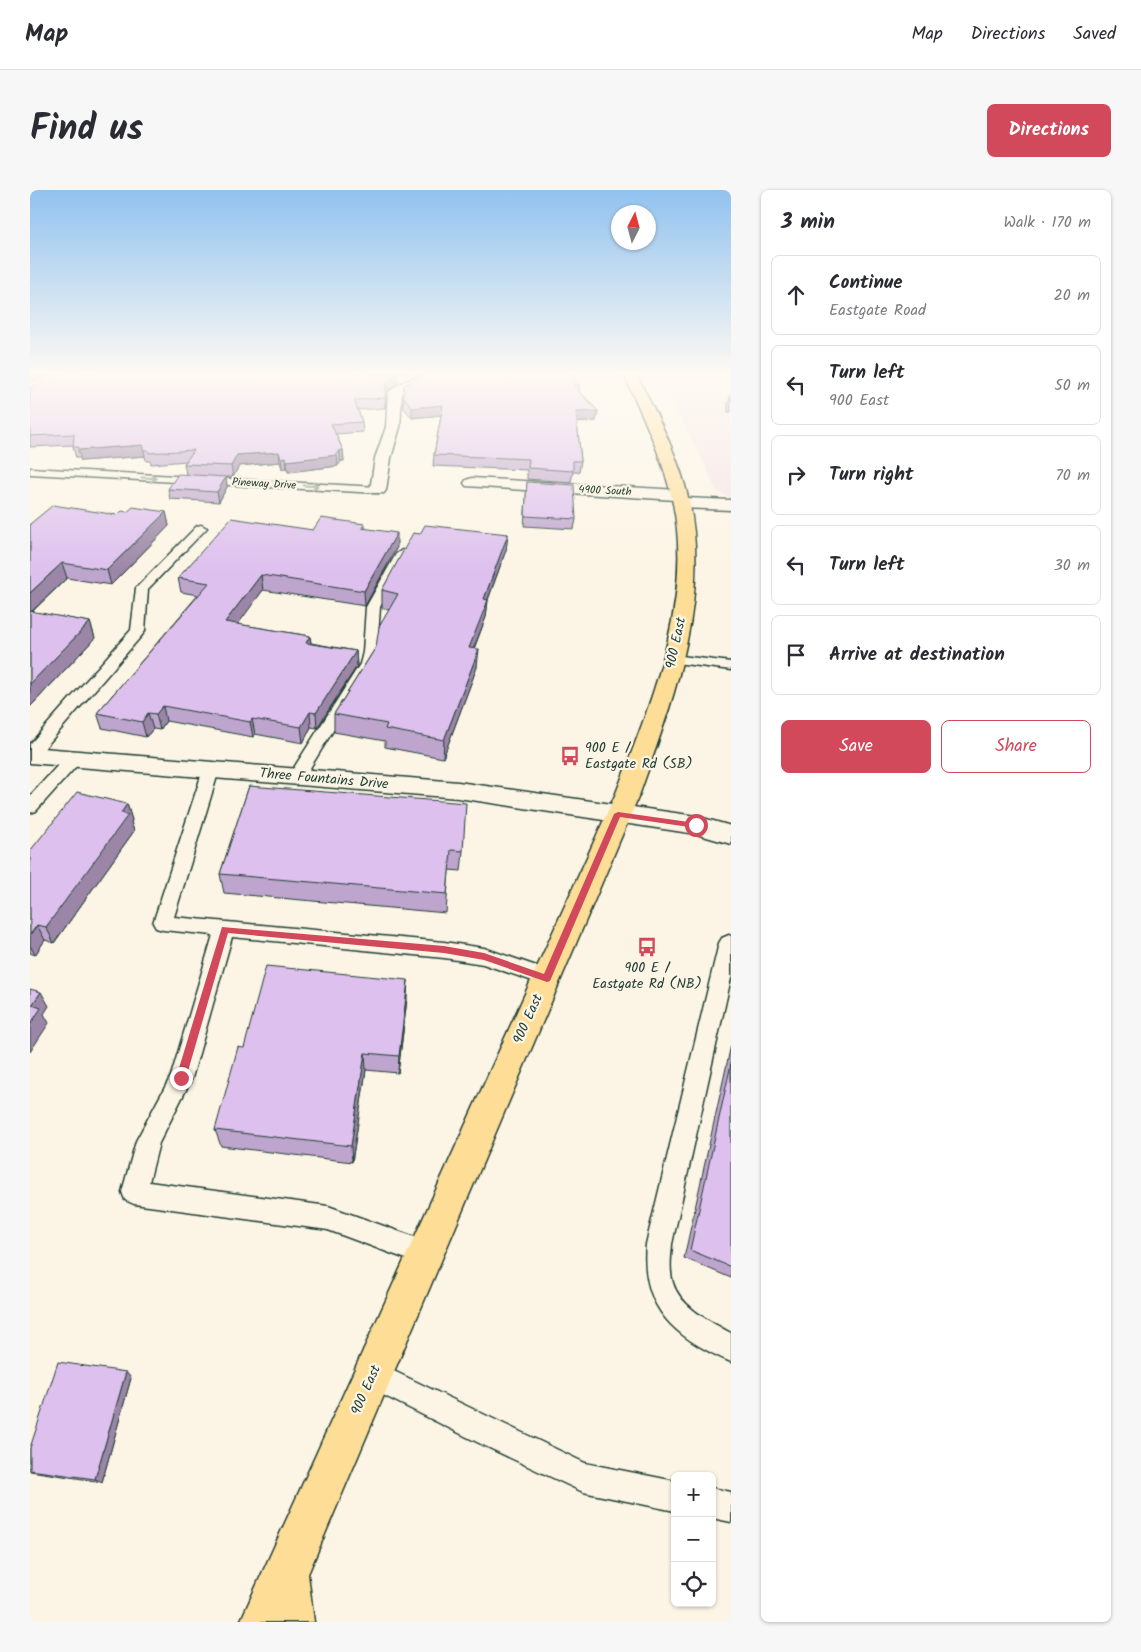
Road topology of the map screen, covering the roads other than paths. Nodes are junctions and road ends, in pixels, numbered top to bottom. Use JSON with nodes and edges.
{"nodes":[{"id":1,"x":389,"y":439,"type":"edge"},
{"id":2,"x":659,"y":439,"type":"edge"},
{"id":3,"x":30,"y":471,"type":"edge"},
{"id":4,"x":472,"y":483,"type":"dead end"},
{"id":5,"x":378,"y":490,"type":"joint"},
{"id":6,"x":680,"y":499,"type":"junction"},
{"id":7,"x":731,"y":505,"type":"edge"},
{"id":8,"x":201,"y":528,"type":"dead end"},
{"id":9,"x":409,"y":540,"type":"edge"},
{"id":10,"x":673,"y":659,"type":"junction"},
{"id":11,"x":731,"y":666,"type":"edge"},
{"id":12,"x":30,"y":755,"type":"edge"},
{"id":13,"x":74,"y":758,"type":"junction"},
{"id":14,"x":211,"y":770,"type":"junction"},
{"id":15,"x":296,"y":777,"type":"junction"},
{"id":16,"x":30,"y":807,"type":"edge"},
{"id":17,"x":618,"y":814,"type":"junction"},
{"id":18,"x":731,"y":835,"type":"edge"},
{"id":19,"x":731,"y":853,"type":"edge"},
{"id":20,"x":224,"y":929,"type":"junction"},
{"id":21,"x":731,"y":944,"type":"edge"},
{"id":22,"x":547,"y":978,"type":"junction"},
{"id":23,"x":425,"y":1253,"type":"junction"},
{"id":24,"x":731,"y":1348,"type":"edge"},
{"id":25,"x":373,"y":1375,"type":"junction"},
{"id":26,"x":671,"y":1495,"type":"edge"},
{"id":27,"x":716,"y":1505,"type":"edge"},
{"id":28,"x":731,"y":1507,"type":"edge"},
{"id":29,"x":286,"y":1573,"type":"junction"},
{"id":30,"x":264,"y":1622,"type":"edge"},
{"id":31,"x":290,"y":1622,"type":"edge"}],
"edges":[{"from":1,"to":5,"type":"street"},
{"from":2,"to":6,"type":"main road","name":"900 East"},
{"from":3,"to":5,"type":"lane","name":"Pineway Drive","one_way":true},
{"from":4,"to":6,"type":"street","name":"4900 South"},
{"from":6,"to":7,"type":"street","name":"4900 South"},
{"from":6,"to":10,"type":"main road","name":"900 East"},
{"from":8,"to":12,"type":"lane"},
{"from":9,"to":15,"type":"lane"},
{"from":10,"to":11,"type":"lane"},
{"from":10,"to":17,"type":"main road","name":"900 East"},
{"from":12,"to":13,"type":"street","name":"Three Fountains Drive"},
{"from":13,"to":14,"type":"street","name":"Three Fountains Drive"},
{"from":13,"to":16,"type":"lane"},
{"from":14,"to":15,"type":"street","name":"Three Fountains Drive"},
{"from":14,"to":20,"type":"lane"},
{"from":15,"to":17,"type":"street","name":"Three Fountains Drive"},
{"from":17,"to":18,"type":"street"},
{"from":17,"to":19,"type":"street"},
{"from":17,"to":22,"type":"main road","name":"900 East"},
{"from":20,"to":22,"type":"lane"},
{"from":20,"to":23,"type":"lane"},
{"from":21,"to":24,"type":"lane"},
{"from":22,"to":23,"type":"main road","name":"900 East"},
{"from":23,"to":25,"type":"main road","name":"900 East"},
{"from":25,"to":26,"type":"lane"},
{"from":25,"to":29,"type":"main road","name":"900 East"},
{"from":27,"to":28,"type":"lane"},
{"from":29,"to":30,"type":"main road","name":"900 East"},
{"from":29,"to":31,"type":"main road"}]}
